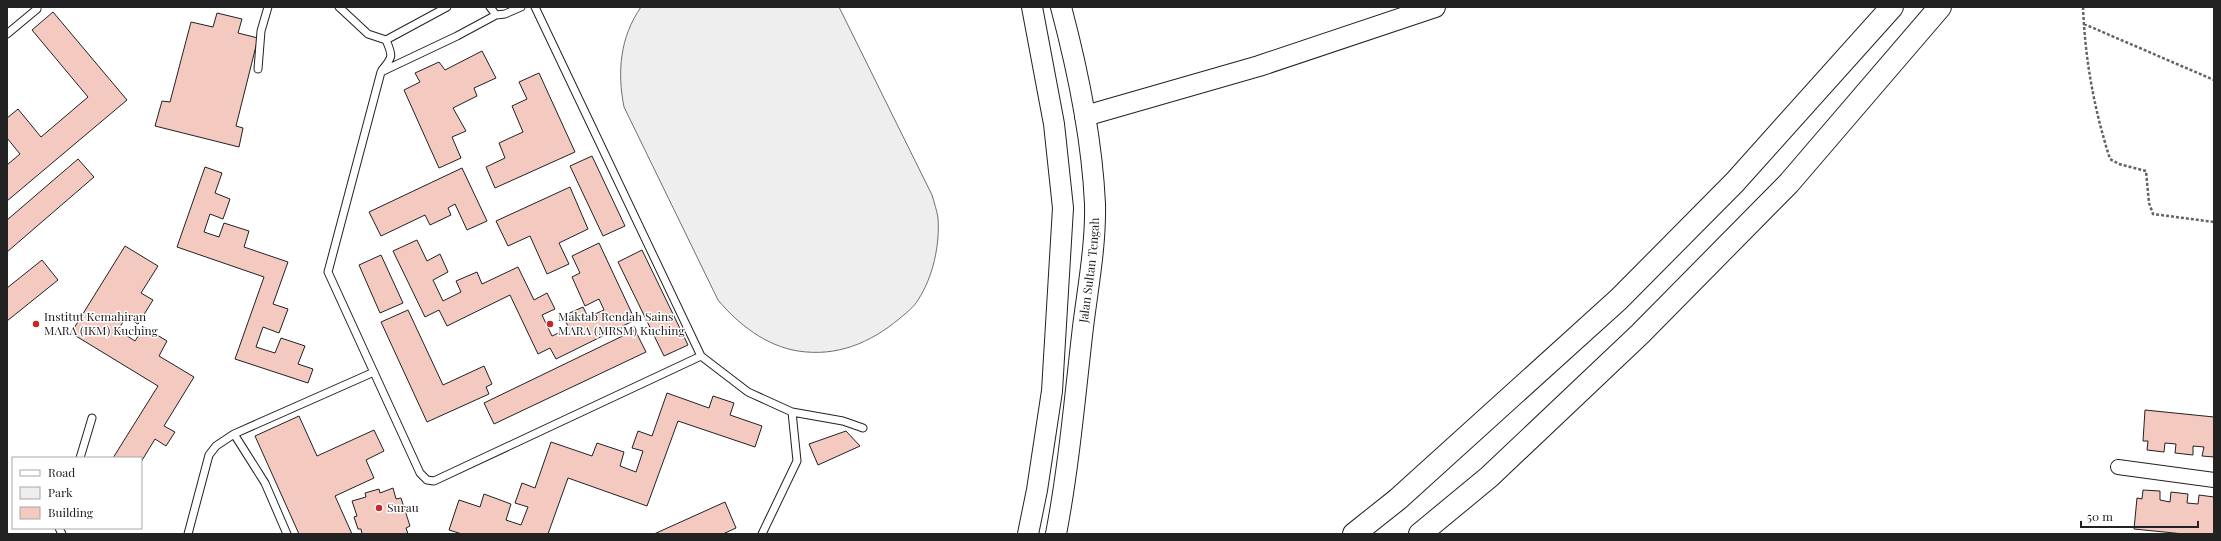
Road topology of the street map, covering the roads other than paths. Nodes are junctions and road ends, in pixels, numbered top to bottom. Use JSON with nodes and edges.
{"nodes":[{"id":1,"x":268,"y":7,"type":"edge"},
{"id":2,"x":339,"y":7,"type":"edge"},
{"id":3,"x":447,"y":7,"type":"edge"},
{"id":4,"x":490,"y":7,"type":"edge"},
{"id":5,"x":521,"y":7,"type":"edge"},
{"id":6,"x":535,"y":7,"type":"edge"},
{"id":7,"x":1032,"y":7,"type":"edge"},
{"id":8,"x":1061,"y":7,"type":"edge"},
{"id":9,"x":1435,"y":7,"type":"edge"},
{"id":10,"x":1892,"y":7,"type":"edge"},
{"id":11,"x":1940,"y":7,"type":"edge"},
{"id":12,"x":37,"y":9,"type":"dead end"},
{"id":13,"x":496,"y":15,"type":"junction"},
{"id":14,"x":7,"y":34,"type":"edge"},
{"id":15,"x":386,"y":40,"type":"junction"},
{"id":16,"x":258,"y":70,"type":"dead end"},
{"id":17,"x":381,"y":72,"type":"junction"},
{"id":18,"x":1085,"y":116,"type":"junction"},
{"id":19,"x":701,"y":356,"type":"junction"},
{"id":20,"x":374,"y":372,"type":"junction"},
{"id":21,"x":792,"y":412,"type":"junction"},
{"id":22,"x":92,"y":418,"type":"dead end"},
{"id":23,"x":863,"y":428,"type":"dead end"},
{"id":24,"x":234,"y":434,"type":"junction"},
{"id":25,"x":80,"y":457,"type":"edge"},
{"id":26,"x":2118,"y":467,"type":"dead end"},
{"id":27,"x":2214,"y":480,"type":"edge"},
{"id":28,"x":188,"y":534,"type":"edge"},
{"id":29,"x":287,"y":534,"type":"edge"},
{"id":30,"x":762,"y":534,"type":"edge"},
{"id":31,"x":1028,"y":534,"type":"edge"},
{"id":32,"x":1056,"y":534,"type":"edge"},
{"id":33,"x":1354,"y":534,"type":"edge"},
{"id":34,"x":1420,"y":534,"type":"edge"}],
"edges":[{"from":1,"to":16,"type":"lane"},
{"from":2,"to":15,"type":"lane"},
{"from":3,"to":15,"type":"lane"},
{"from":4,"to":13,"type":"lane"},
{"from":5,"to":13,"type":"lane"},
{"from":6,"to":19,"type":"lane"},
{"from":7,"to":31,"type":"main road"},
{"from":8,"to":18,"type":"main road","name":"Jalan Sultan Tengah"},
{"from":9,"to":18,"type":"main road"},
{"from":10,"to":33,"type":"main road"},
{"from":11,"to":34,"type":"main road"},
{"from":12,"to":14,"type":"lane"},
{"from":13,"to":17,"type":"lane"},
{"from":15,"to":17,"type":"lane"},
{"from":17,"to":20,"type":"lane"},
{"from":18,"to":32,"type":"main road","name":"Jalan Sultan Tengah"},
{"from":19,"to":20,"type":"lane"},
{"from":19,"to":21,"type":"lane"},
{"from":20,"to":24,"type":"lane"},
{"from":21,"to":23,"type":"lane"},
{"from":21,"to":30,"type":"lane"},
{"from":22,"to":25,"type":"lane"},
{"from":24,"to":28,"type":"lane"},
{"from":24,"to":29,"type":"lane"},
{"from":26,"to":27,"type":"street"}]}
